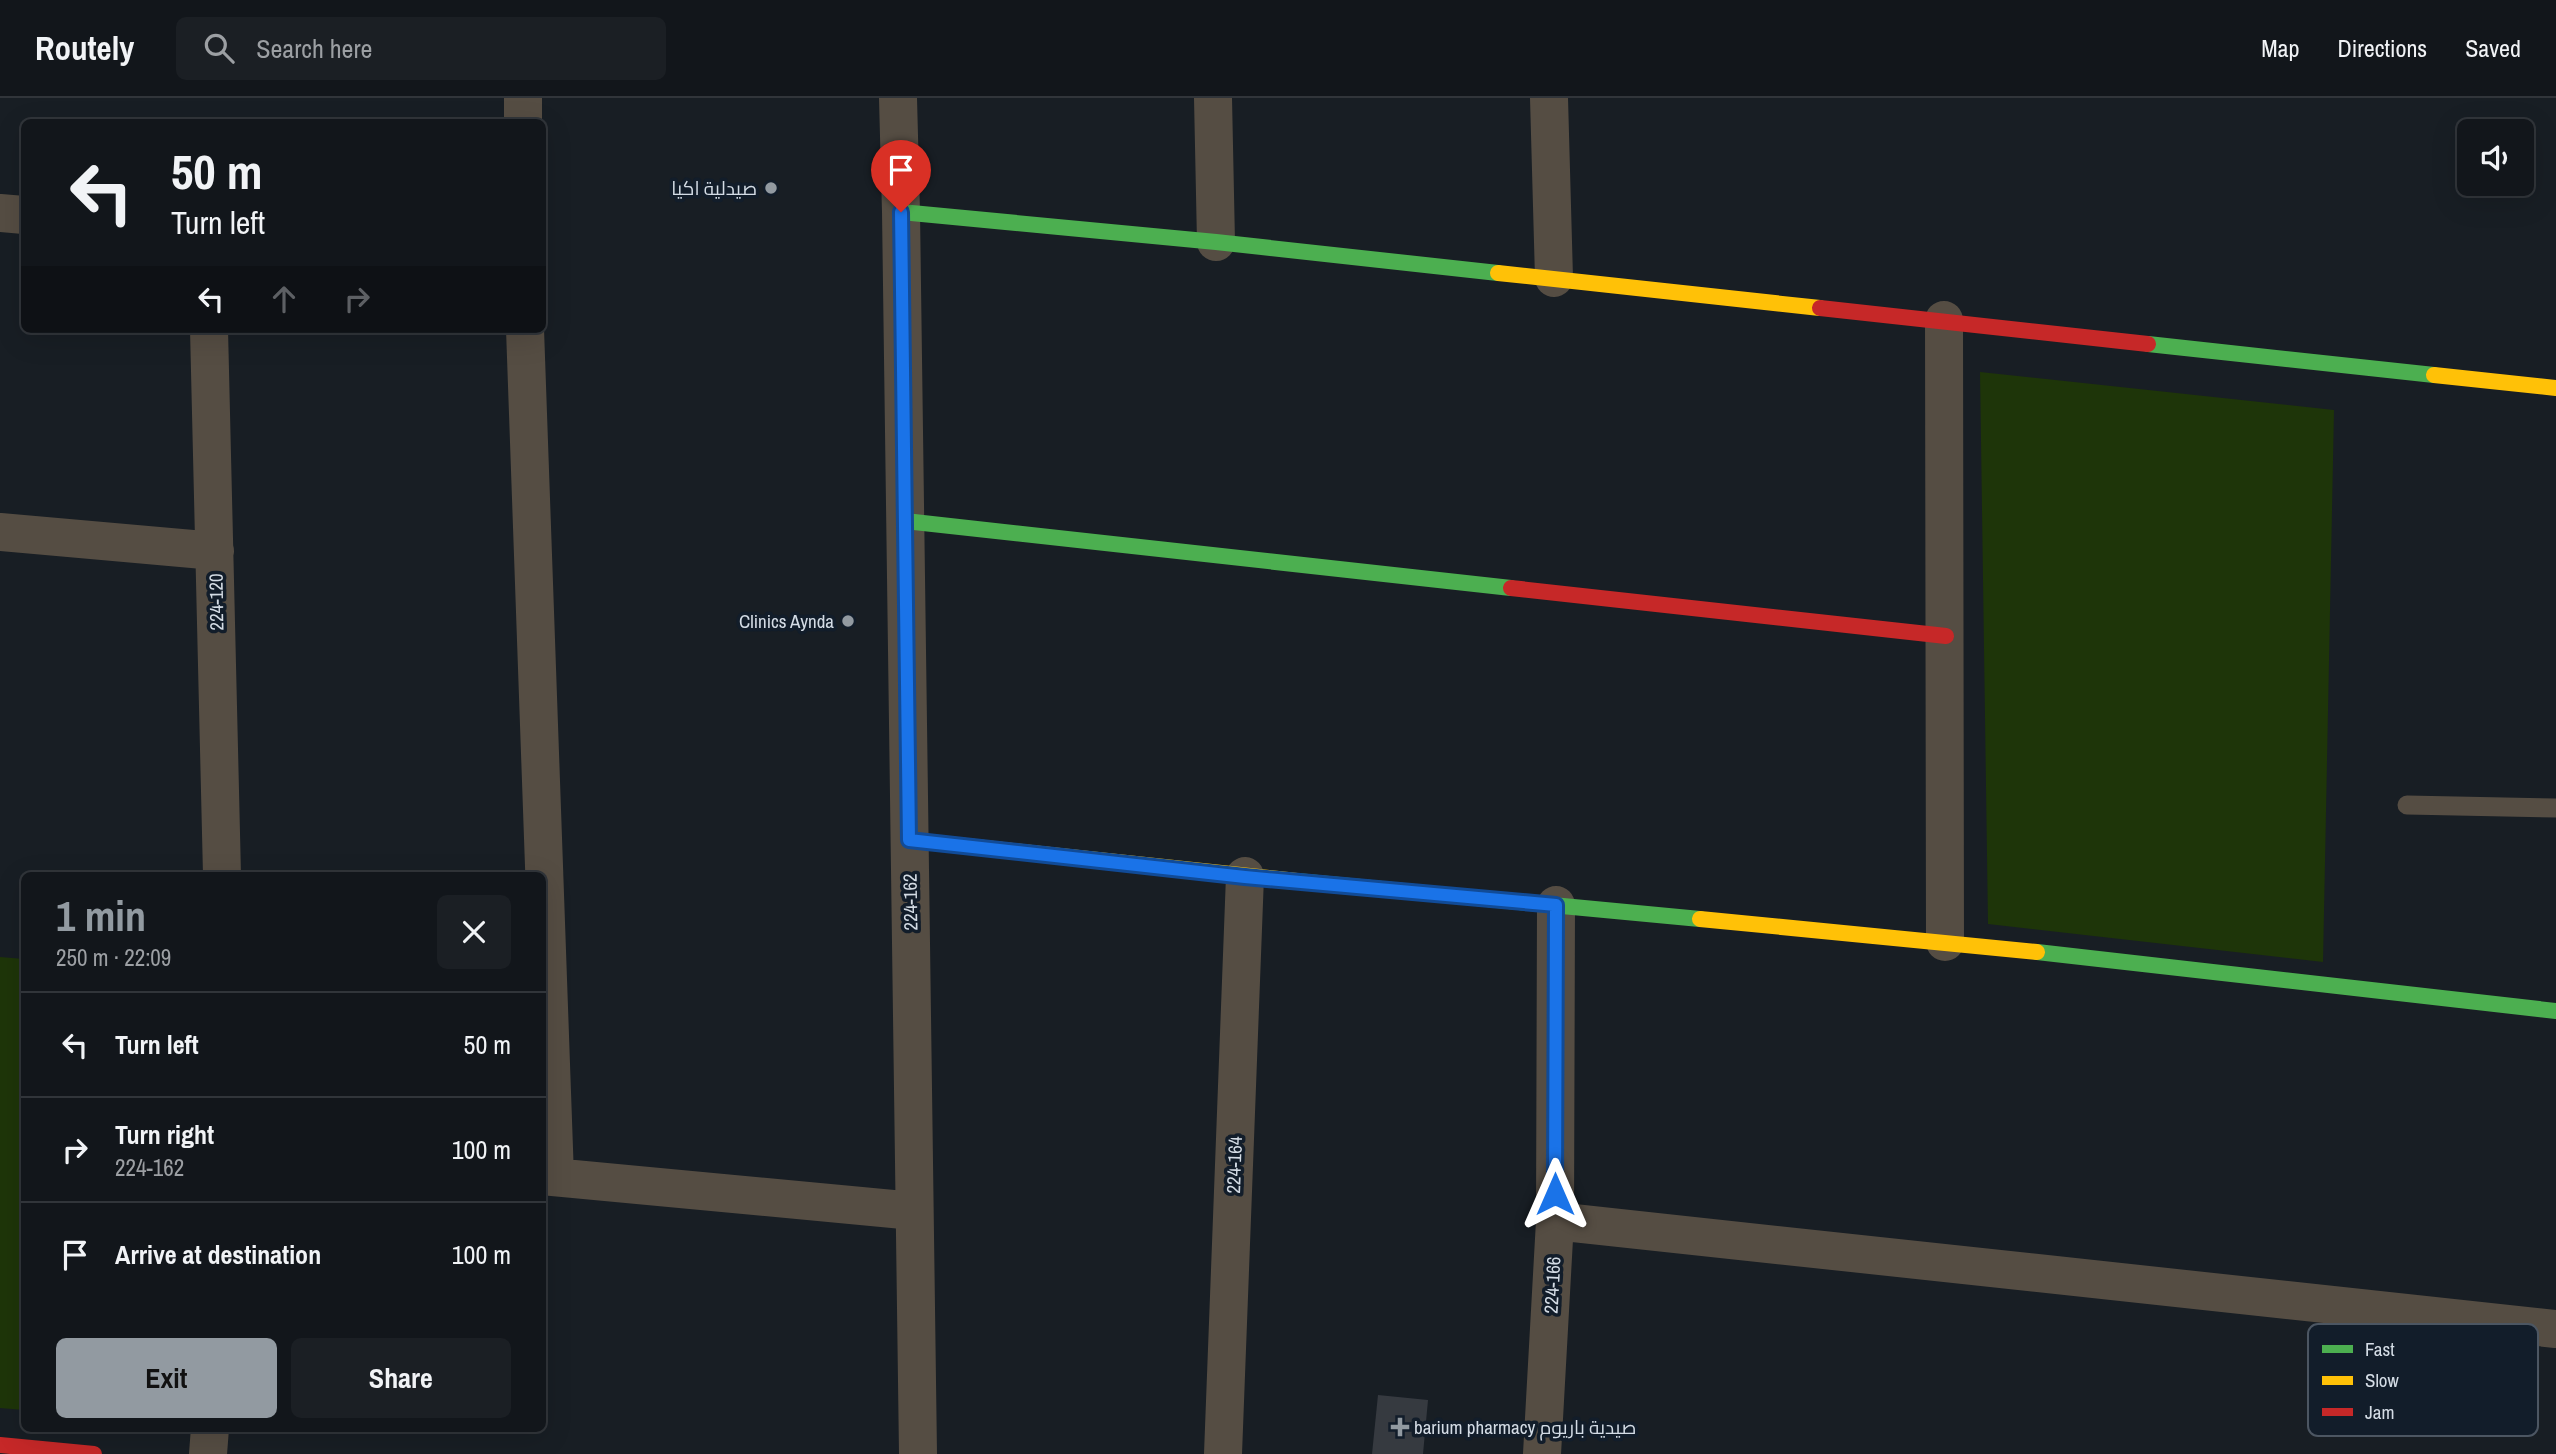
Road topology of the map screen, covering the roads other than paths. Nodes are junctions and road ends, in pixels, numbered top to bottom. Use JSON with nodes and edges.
{"nodes":[{"id":1,"x":523,"y":98,"type":"edge"},
{"id":2,"x":898,"y":98,"type":"edge"},
{"id":3,"x":1213,"y":98,"type":"edge"},
{"id":4,"x":1549,"y":98,"type":"edge"},
{"id":5,"x":523,"y":119,"type":"edge"},
{"id":6,"x":901,"y":212,"type":"junction"},
{"id":7,"x":0,"y":213,"type":"edge"},
{"id":8,"x":21,"y":215,"type":"edge"},
{"id":9,"x":1216,"y":242,"type":"junction"},
{"id":10,"x":1554,"y":278,"type":"junction"},
{"id":11,"x":1944,"y":320,"type":"junction"},
{"id":12,"x":209,"y":333,"type":"edge"},
{"id":13,"x":525,"y":333,"type":"edge"},
{"id":14,"x":2556,"y":388,"type":"edge"},
{"id":15,"x":905,"y":521,"type":"junction"},
{"id":16,"x":0,"y":532,"type":"edge"},
{"id":17,"x":215,"y":551,"type":"junction"},
{"id":18,"x":1946,"y":636,"type":"junction"},
{"id":19,"x":2407,"y":805,"type":"dead end"},
{"id":20,"x":2556,"y":808,"type":"edge"},
{"id":21,"x":909,"y":840,"type":"junction"},
{"id":22,"x":222,"y":872,"type":"edge"},
{"id":23,"x":540,"y":872,"type":"edge"},
{"id":24,"x":1245,"y":877,"type":"junction"},
{"id":25,"x":1556,"y":905,"type":"junction"},
{"id":26,"x":1945,"y":942,"type":"junction"},
{"id":27,"x":2556,"y":1011,"type":"edge"},
{"id":28,"x":546,"y":1070,"type":"edge"},
{"id":29,"x":549,"y":1176,"type":"edge"},
{"id":30,"x":914,"y":1211,"type":"junction"},
{"id":31,"x":1555,"y":1220,"type":"junction"},
{"id":32,"x":2510,"y":1324,"type":"edge"},
{"id":33,"x":2538,"y":1327,"type":"edge"},
{"id":34,"x":2556,"y":1329,"type":"edge"},
{"id":35,"x":210,"y":1432,"type":"edge"},
{"id":36,"x":0,"y":1445,"type":"edge"},
{"id":37,"x":94,"y":1454,"type":"edge"},
{"id":38,"x":208,"y":1454,"type":"edge"},
{"id":39,"x":918,"y":1454,"type":"edge"},
{"id":40,"x":1223,"y":1454,"type":"edge"},
{"id":41,"x":1542,"y":1454,"type":"edge"}],
"edges":[{"from":1,"to":5,"type":"street"},
{"from":2,"to":6,"type":"street","name":"224-162"},
{"from":3,"to":9,"type":"street"},
{"from":4,"to":10,"type":"street"},
{"from":6,"to":9,"type":"street"},
{"from":6,"to":15,"type":"street","name":"224-162"},
{"from":7,"to":8,"type":"street"},
{"from":9,"to":10,"type":"street"},
{"from":10,"to":11,"type":"street"},
{"from":11,"to":14,"type":"street"},
{"from":11,"to":18,"type":"street"},
{"from":12,"to":17,"type":"street","name":"224-120"},
{"from":13,"to":23,"type":"street"},
{"from":15,"to":18,"type":"street"},
{"from":15,"to":21,"type":"street","name":"224-162"},
{"from":16,"to":17,"type":"street"},
{"from":17,"to":22,"type":"street","name":"224-120"},
{"from":18,"to":26,"type":"street"},
{"from":19,"to":20,"type":"lane"},
{"from":21,"to":24,"type":"street"},
{"from":21,"to":30,"type":"street","name":"224-162"},
{"from":24,"to":25,"type":"street"},
{"from":24,"to":40,"type":"street","name":"224-164"},
{"from":25,"to":26,"type":"street"},
{"from":25,"to":31,"type":"street","name":"224-166"},
{"from":26,"to":27,"type":"street"},
{"from":28,"to":29,"type":"street"},
{"from":29,"to":30,"type":"street"},
{"from":30,"to":39,"type":"street","name":"224-162"},
{"from":31,"to":32,"type":"street"},
{"from":31,"to":41,"type":"street","name":"224-166"},
{"from":33,"to":34,"type":"street"},
{"from":35,"to":38,"type":"street"},
{"from":36,"to":37,"type":"street"}]}
